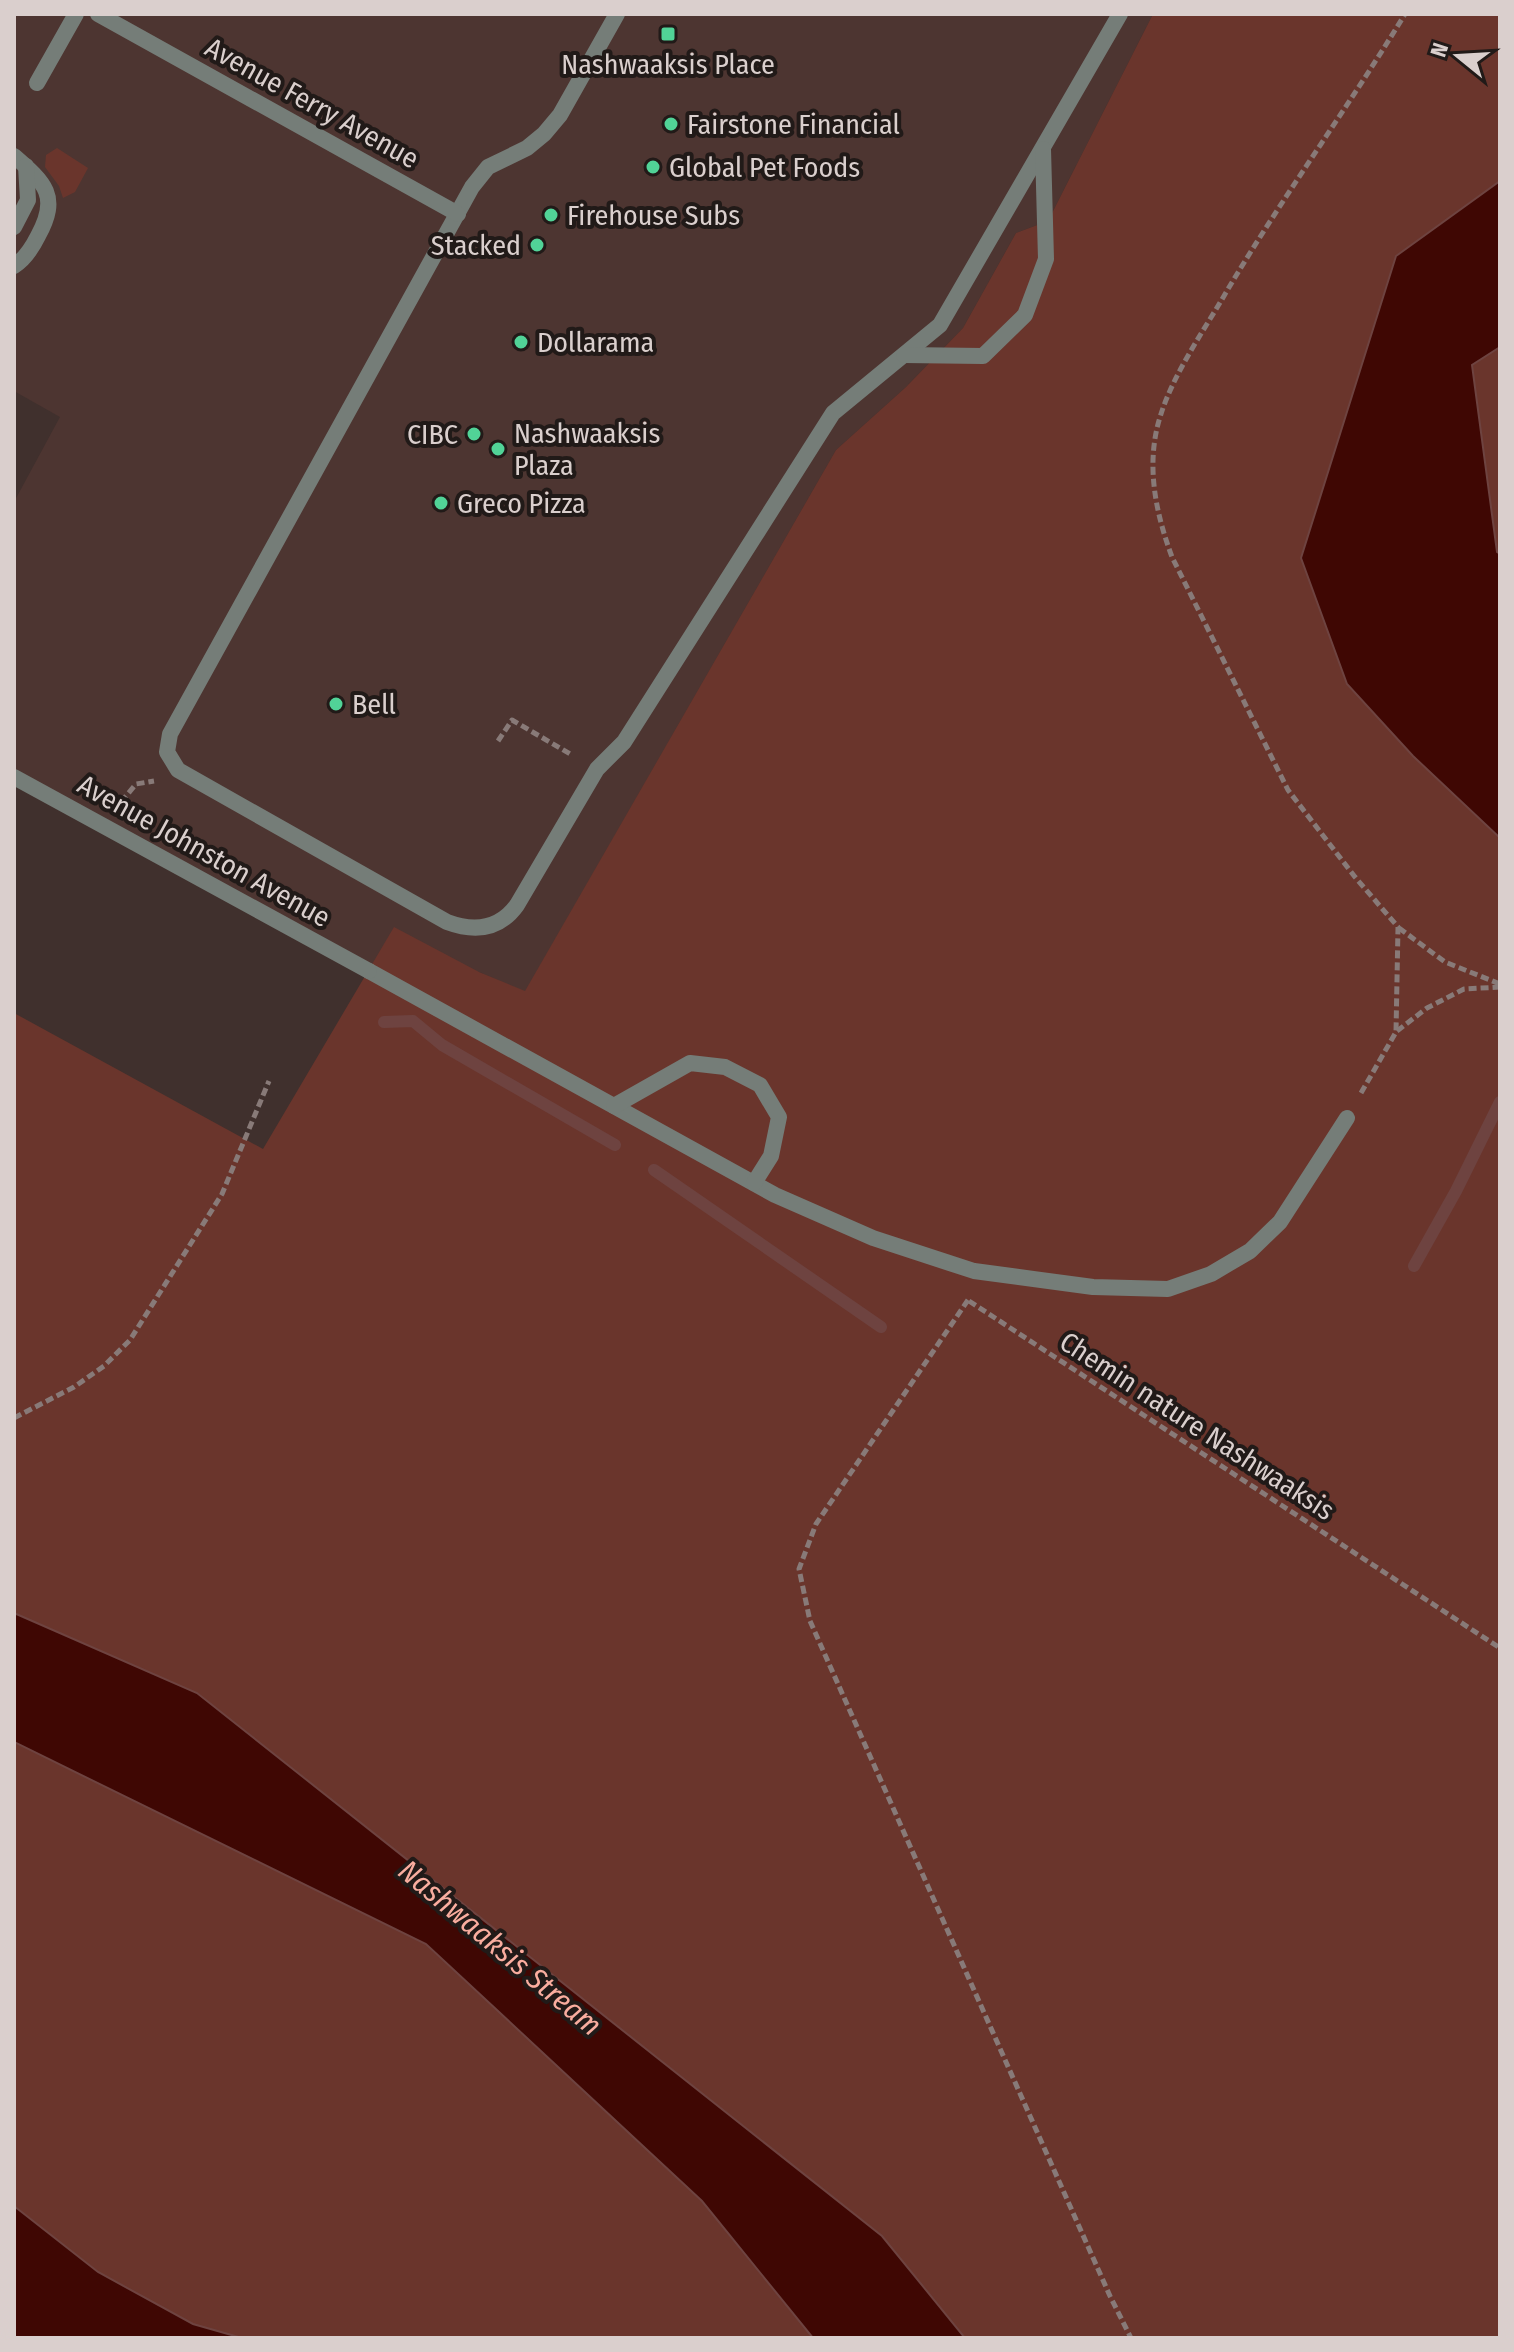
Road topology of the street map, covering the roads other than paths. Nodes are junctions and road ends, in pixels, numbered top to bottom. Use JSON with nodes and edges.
{"nodes":[{"id":1,"x":76,"y":14,"type":"edge"},
{"id":2,"x":98,"y":14,"type":"edge"},
{"id":3,"x":617,"y":14,"type":"edge"},
{"id":4,"x":1120,"y":14,"type":"edge"},
{"id":5,"x":37,"y":83,"type":"dead end"},
{"id":6,"x":1043,"y":147,"type":"junction"},
{"id":7,"x":20,"y":161,"type":"edge"},
{"id":8,"x":458,"y":214,"type":"junction"},
{"id":9,"x":14,"y":227,"type":"edge"},
{"id":10,"x":14,"y":266,"type":"edge"},
{"id":11,"x":904,"y":355,"type":"junction"},
{"id":12,"x":14,"y":777,"type":"edge"},
{"id":13,"x":614,"y":1106,"type":"junction"},
{"id":14,"x":1347,"y":1118,"type":"road end"},
{"id":15,"x":754,"y":1183,"type":"junction"}],
"edges":[{"from":1,"to":5,"type":"street"},
{"from":2,"to":8,"type":"street","name":"Avenue Ferry Avenue"},
{"from":3,"to":8,"type":"street"},
{"from":4,"to":6,"type":"street"},
{"from":6,"to":11,"type":"street"},
{"from":6,"to":11,"type":"street"},
{"from":7,"to":9,"type":"street"},
{"from":7,"to":10,"type":"street"},
{"from":8,"to":11,"type":"street"},
{"from":12,"to":13,"type":"street","name":"Avenue Johnston Avenue"},
{"from":13,"to":15,"type":"street","name":"Avenue Johnston Avenue"},
{"from":13,"to":15,"type":"street"},
{"from":14,"to":15,"type":"street","name":"Avenue Johnston Avenue"}]}
